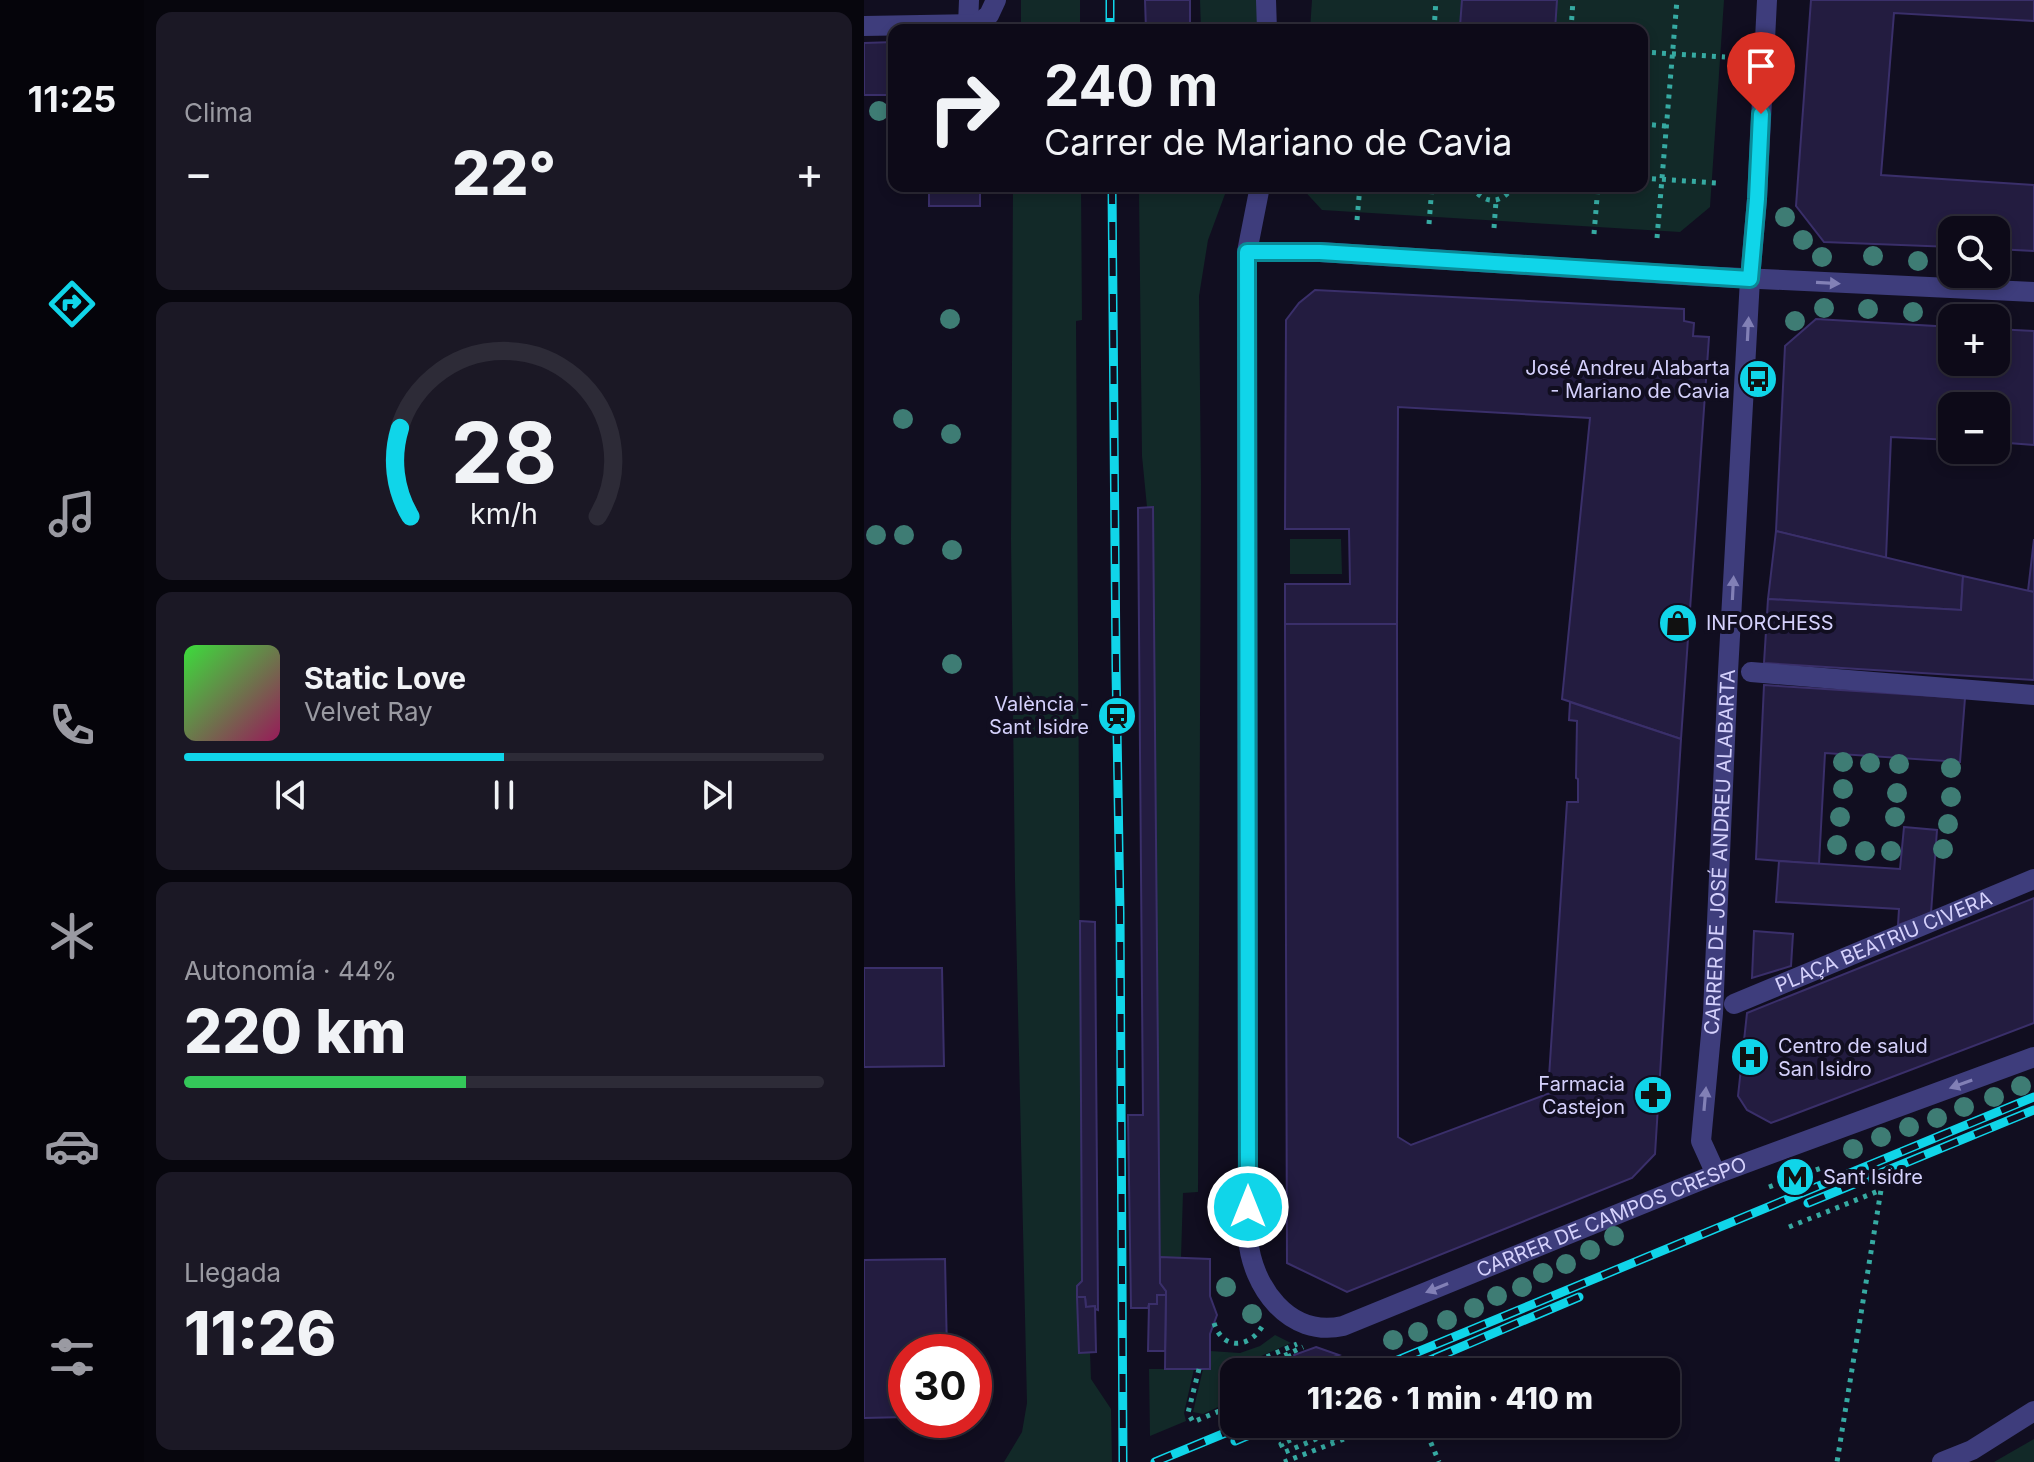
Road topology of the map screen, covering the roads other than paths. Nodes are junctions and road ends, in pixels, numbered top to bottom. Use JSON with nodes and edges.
{"nodes":[{"id":1,"x":969,"y":0,"type":"edge"},
{"id":2,"x":996,"y":0,"type":"edge"},
{"id":3,"x":1266,"y":0,"type":"edge"},
{"id":4,"x":1767,"y":0,"type":"edge"},
{"id":5,"x":968,"y":24,"type":"edge"},
{"id":6,"x":971,"y":24,"type":"edge"},
{"id":7,"x":1267,"y":24,"type":"edge"},
{"id":8,"x":864,"y":26,"type":"edge"},
{"id":9,"x":888,"y":26,"type":"edge"},
{"id":10,"x":1259,"y":192,"type":"edge"},
{"id":11,"x":1247,"y":252,"type":"junction"},
{"id":12,"x":1750,"y":279,"type":"junction"},
{"id":13,"x":2034,"y":292,"type":"edge"},
{"id":14,"x":1751,"y":672,"type":"dead end"},
{"id":15,"x":2034,"y":695,"type":"edge"},
{"id":16,"x":2034,"y":879,"type":"edge"},
{"id":17,"x":1734,"y":1004,"type":"dead end"},
{"id":18,"x":2034,"y":1057,"type":"edge"},
{"id":19,"x":1716,"y":1174,"type":"junction"},
{"id":20,"x":2034,"y":1411,"type":"edge"},
{"id":21,"x":1942,"y":1462,"type":"edge"}],
"edges":[{"from":1,"to":5,"type":"street"},
{"from":2,"to":6,"type":"street"},
{"from":3,"to":7,"type":"street"},
{"from":4,"to":12,"type":"street","name":"CARRER DE JOSÉ ANDREU ALABARTA"},
{"from":8,"to":9,"type":"street"},
{"from":10,"to":11,"type":"street"},
{"from":11,"to":12,"type":"street"},
{"from":19,"to":11,"type":"street","name":"CARRER DE CAMPOS CRESPO","one_way":true},
{"from":12,"to":13,"type":"street","one_way":true},
{"from":19,"to":12,"type":"street","name":"CARRER DE JOSÉ ANDREU ALABARTA","one_way":true},
{"from":14,"to":15,"type":"street"},
{"from":16,"to":17,"type":"street","name":"PLAÇA BEATRIU CIVERA"},
{"from":18,"to":19,"type":"street","name":"CARRER DE CAMPOS CRESPO","one_way":true},
{"from":20,"to":21,"type":"street"}]}
